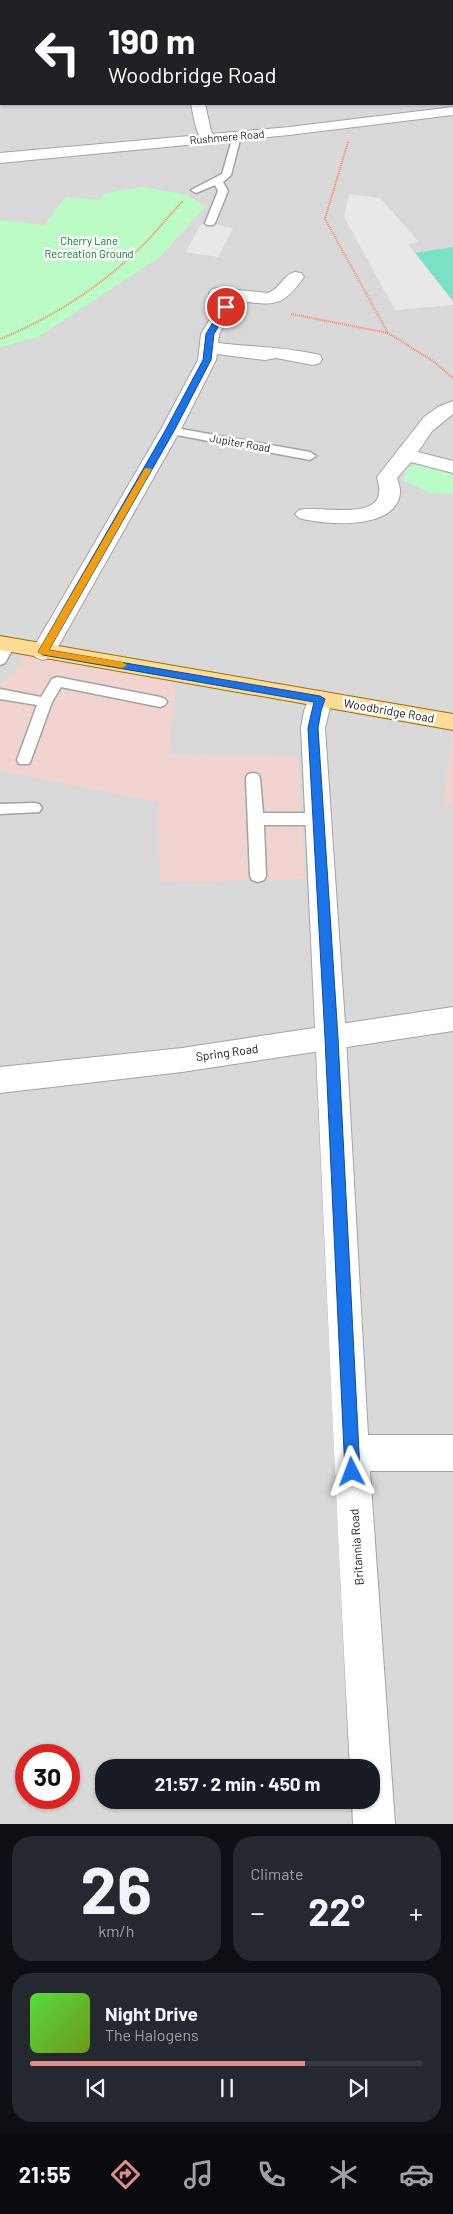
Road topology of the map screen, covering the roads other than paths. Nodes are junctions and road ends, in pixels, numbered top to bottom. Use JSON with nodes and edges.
{"nodes":[{"id":1,"x":198,"y":105,"type":"edge"},
{"id":2,"x":453,"y":111,"type":"edge"},
{"id":3,"x":237,"y":136,"type":"junction"},
{"id":4,"x":208,"y":139,"type":"junction"},
{"id":5,"x":0,"y":158,"type":"edge"},
{"id":6,"x":218,"y":181,"type":"junction"},
{"id":7,"x":196,"y":190,"type":"road end"},
{"id":8,"x":210,"y":223,"type":"dead end"},
{"id":9,"x":295,"y":277,"type":"dead end"},
{"id":10,"x":209,"y":348,"type":"junction"},
{"id":11,"x":313,"y":359,"type":"dead end"},
{"id":12,"x":453,"y":407,"type":"edge"},
{"id":13,"x":170,"y":431,"type":"junction"},
{"id":14,"x":406,"y":455,"type":"junction"},
{"id":15,"x":310,"y":456,"type":"dead end"},
{"id":16,"x":453,"y":467,"type":"edge"},
{"id":17,"x":306,"y":514,"type":"dead end"},
{"id":18,"x":3,"y":649,"type":"edge"},
{"id":19,"x":43,"y":652,"type":"junction"},
{"id":20,"x":0,"y":694,"type":"edge"},
{"id":21,"x":320,"y":699,"type":"junction"},
{"id":22,"x":45,"y":702,"type":"junction"},
{"id":23,"x":160,"y":702,"type":"dead end"},
{"id":24,"x":453,"y":722,"type":"edge"},
{"id":25,"x":24,"y":760,"type":"dead end"},
{"id":26,"x":253,"y":778,"type":"dead end"},
{"id":27,"x":34,"y":808,"type":"dead end"},
{"id":28,"x":0,"y":809,"type":"edge"},
{"id":29,"x":256,"y":819,"type":"junction"},
{"id":30,"x":320,"y":819,"type":"junction"},
{"id":31,"x":258,"y":876,"type":"dead end"},
{"id":32,"x":453,"y":1019,"type":"edge"},
{"id":33,"x":332,"y":1038,"type":"junction"},
{"id":34,"x":0,"y":1080,"type":"edge"},
{"id":35,"x":351,"y":1453,"type":"junction"},
{"id":36,"x":453,"y":1453,"type":"edge"},
{"id":37,"x":370,"y":1759,"type":"edge"},
{"id":38,"x":373,"y":1809,"type":"edge"},
{"id":39,"x":374,"y":1824,"type":"edge"}],
"edges":[{"from":1,"to":4,"type":"street"},
{"from":2,"to":3,"type":"street","name":"Rushmere Road"},
{"from":3,"to":4,"type":"street","name":"Rushmere Road"},
{"from":3,"to":6,"type":"lane"},
{"from":4,"to":5,"type":"street","name":"Rushmere Road"},
{"from":6,"to":7,"type":"lane"},
{"from":6,"to":8,"type":"lane"},
{"from":9,"to":10,"type":"street"},
{"from":10,"to":11,"type":"street"},
{"from":10,"to":13,"type":"street"},
{"from":12,"to":14,"type":"street"},
{"from":13,"to":15,"type":"lane","name":"Jupiter Road"},
{"from":13,"to":19,"type":"street"},
{"from":14,"to":16,"type":"street"},
{"from":14,"to":17,"type":"street"},
{"from":18,"to":19,"type":"main road","name":"Woodbridge Road"},
{"from":19,"to":21,"type":"main road","name":"Woodbridge Road"},
{"from":20,"to":22,"type":"lane"},
{"from":21,"to":24,"type":"main road","name":"Woodbridge Road"},
{"from":21,"to":30,"type":"street","name":"Britannia Road"},
{"from":22,"to":23,"type":"lane"},
{"from":22,"to":25,"type":"lane"},
{"from":26,"to":29,"type":"lane"},
{"from":27,"to":28,"type":"lane"},
{"from":29,"to":30,"type":"lane"},
{"from":29,"to":31,"type":"lane"},
{"from":30,"to":33,"type":"street","name":"Britannia Road"},
{"from":32,"to":33,"type":"street","name":"Spring Road"},
{"from":33,"to":34,"type":"street","name":"Spring Road"},
{"from":33,"to":35,"type":"street","name":"Britannia Road"},
{"from":35,"to":36,"type":"street"},
{"from":35,"to":37,"type":"street","name":"Britannia Road"},
{"from":38,"to":39,"type":"street"}]}
